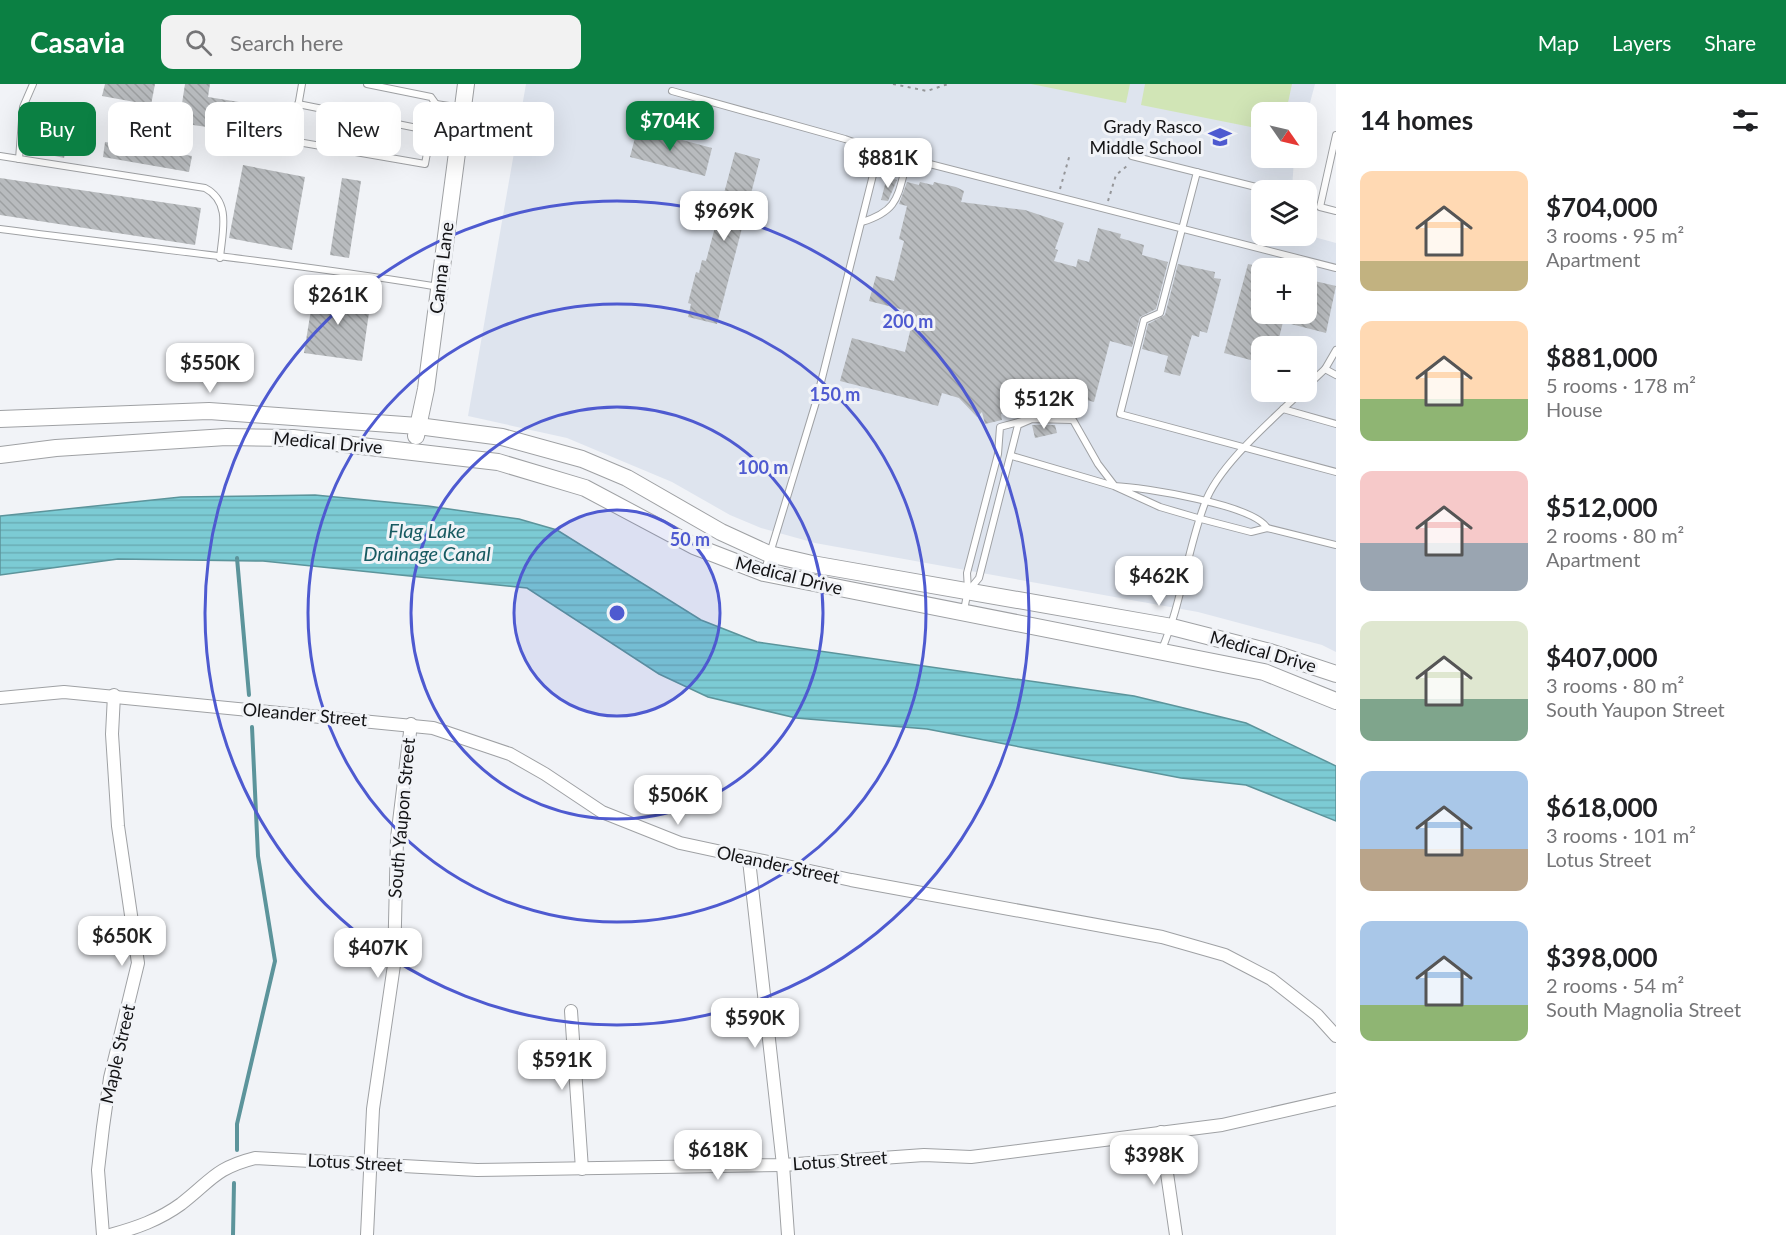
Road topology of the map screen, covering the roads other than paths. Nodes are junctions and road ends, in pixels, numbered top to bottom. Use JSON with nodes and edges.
{"nodes":[{"id":1,"x":33,"y":84,"type":"edge"},
{"id":2,"x":303,"y":84,"type":"edge"},
{"id":3,"x":367,"y":84,"type":"edge"},
{"id":4,"x":466,"y":84,"type":"edge"},
{"id":5,"x":672,"y":91,"type":"dead end"},
{"id":6,"x":298,"y":102,"type":"edge"},
{"id":7,"x":435,"y":102,"type":"edge"},
{"id":8,"x":463,"y":102,"type":"edge"},
{"id":9,"x":304,"y":105,"type":"edge"},
{"id":10,"x":413,"y":127,"type":"edge"},
{"id":11,"x":1336,"y":135,"type":"edge"},
{"id":12,"x":304,"y":143,"type":"edge"},
{"id":13,"x":879,"y":151,"type":"junction"},
{"id":14,"x":0,"y":156,"type":"edge"},
{"id":15,"x":427,"y":156,"type":"edge"},
{"id":16,"x":455,"y":156,"type":"edge"},
{"id":17,"x":1132,"y":156,"type":"dead end"},
{"id":18,"x":19,"y":159,"type":"junction"},
{"id":19,"x":908,"y":159,"type":"junction"},
{"id":20,"x":1197,"y":172,"type":"junction"},
{"id":21,"x":1251,"y":186,"type":"edge"},
{"id":22,"x":1336,"y":211,"type":"edge"},
{"id":23,"x":862,"y":222,"type":"junction"},
{"id":24,"x":0,"y":229,"type":"edge"},
{"id":25,"x":1182,"y":229,"type":"junction"},
{"id":26,"x":220,"y":258,"type":"junction"},
{"id":27,"x":1336,"y":268,"type":"edge"},
{"id":28,"x":440,"y":287,"type":"junction"},
{"id":29,"x":1336,"y":350,"type":"edge"},
{"id":30,"x":1325,"y":369,"type":"junction"},
{"id":31,"x":1336,"y":375,"type":"edge"},
{"id":32,"x":1317,"y":377,"type":"edge"},
{"id":33,"x":1291,"y":402,"type":"edge"},
{"id":34,"x":1283,"y":410,"type":"junction"},
{"id":35,"x":0,"y":419,"type":"edge"},
{"id":36,"x":1032,"y":419,"type":"junction"},
{"id":37,"x":1336,"y":424,"type":"edge"},
{"id":38,"x":418,"y":426,"type":"junction"},
{"id":39,"x":1244,"y":448,"type":"junction"},
{"id":40,"x":413,"y":450,"type":"junction"},
{"id":41,"x":0,"y":455,"type":"edge"},
{"id":42,"x":1012,"y":456,"type":"junction"},
{"id":43,"x":1336,"y":472,"type":"edge"},
{"id":44,"x":1114,"y":486,"type":"junction"},
{"id":45,"x":1205,"y":501,"type":"junction"},
{"id":46,"x":1201,"y":519,"type":"junction"},
{"id":47,"x":1267,"y":528,"type":"junction"},
{"id":48,"x":1336,"y":545,"type":"edge"},
{"id":49,"x":770,"y":554,"type":"junction"},
{"id":50,"x":764,"y":573,"type":"junction"},
{"id":51,"x":968,"y":590,"type":"junction"},
{"id":52,"x":963,"y":614,"type":"junction"},
{"id":53,"x":1172,"y":627,"type":"junction"},
{"id":54,"x":1161,"y":652,"type":"junction"},
{"id":55,"x":1336,"y":674,"type":"edge"},
{"id":56,"x":114,"y":695,"type":"junction"},
{"id":57,"x":0,"y":698,"type":"edge"},
{"id":58,"x":1336,"y":701,"type":"edge"},
{"id":59,"x":411,"y":724,"type":"junction"},
{"id":60,"x":749,"y":860,"type":"junction"},
{"id":61,"x":571,"y":1011,"type":"dead end"},
{"id":62,"x":1336,"y":1036,"type":"edge"},
{"id":63,"x":1336,"y":1099,"type":"edge"},
{"id":64,"x":1161,"y":1132,"type":"junction"},
{"id":65,"x":372,"y":1164,"type":"junction"},
{"id":66,"x":783,"y":1165,"type":"junction"},
{"id":67,"x":582,"y":1169,"type":"junction"},
{"id":68,"x":103,"y":1235,"type":"edge"},
{"id":69,"x":110,"y":1235,"type":"edge"},
{"id":70,"x":367,"y":1235,"type":"edge"},
{"id":71,"x":788,"y":1235,"type":"edge"},
{"id":72,"x":1176,"y":1235,"type":"edge"}],
"edges":[{"from":1,"to":18,"type":"lane"},
{"from":2,"to":6,"type":"lane"},
{"from":3,"to":7,"type":"lane"},
{"from":4,"to":8,"type":"street","name":"Canna Lane"},
{"from":5,"to":13,"type":"lane"},
{"from":9,"to":10,"type":"lane"},
{"from":11,"to":22,"type":"lane"},
{"from":12,"to":15,"type":"lane"},
{"from":13,"to":19,"type":"lane"},
{"from":13,"to":23,"type":"lane"},
{"from":14,"to":18,"type":"lane"},
{"from":16,"to":28,"type":"street","name":"Canna Lane"},
{"from":17,"to":20,"type":"lane"},
{"from":18,"to":26,"type":"lane"},
{"from":19,"to":23,"type":"lane"},
{"from":19,"to":25,"type":"lane"},
{"from":20,"to":21,"type":"lane"},
{"from":20,"to":25,"type":"lane"},
{"from":23,"to":49,"type":"lane"},
{"from":24,"to":26,"type":"lane"},
{"from":25,"to":27,"type":"lane"},
{"from":25,"to":39,"type":"lane"},
{"from":26,"to":28,"type":"lane"},
{"from":28,"to":38,"type":"street","name":"Canna Lane"},
{"from":29,"to":30,"type":"lane"},
{"from":30,"to":31,"type":"lane"},
{"from":30,"to":32,"type":"lane"},
{"from":33,"to":34,"type":"lane"},
{"from":34,"to":37,"type":"lane"},
{"from":34,"to":39,"type":"lane"},
{"from":35,"to":38,"type":"street","name":"Medical Drive"},
{"from":36,"to":42,"type":"lane"},
{"from":36,"to":44,"type":"lane"},
{"from":36,"to":51,"type":"lane"},
{"from":38,"to":40,"type":"street","name":"Canna Lane"},
{"from":38,"to":49,"type":"street","name":"Medical Drive"},
{"from":39,"to":43,"type":"lane"},
{"from":39,"to":45,"type":"lane"},
{"from":40,"to":41,"type":"street","name":"Medical Drive"},
{"from":40,"to":50,"type":"street","name":"Medical Drive"},
{"from":42,"to":44,"type":"lane"},
{"from":42,"to":51,"type":"lane"},
{"from":44,"to":45,"type":"lane"},
{"from":44,"to":46,"type":"lane"},
{"from":45,"to":46,"type":"lane"},
{"from":45,"to":47,"type":"lane"},
{"from":46,"to":47,"type":"lane"},
{"from":46,"to":53,"type":"lane"},
{"from":47,"to":48,"type":"lane"},
{"from":49,"to":50,"type":"lane"},
{"from":49,"to":51,"type":"street","name":"Medical Drive"},
{"from":50,"to":52,"type":"street","name":"Medical Drive"},
{"from":51,"to":52,"type":"lane"},
{"from":51,"to":53,"type":"street","name":"Medical Drive"},
{"from":52,"to":54,"type":"street","name":"Medical Drive"},
{"from":53,"to":54,"type":"lane"},
{"from":53,"to":55,"type":"street","name":"Medical Drive"},
{"from":54,"to":58,"type":"street","name":"Medical Drive"},
{"from":56,"to":57,"type":"street","name":"Oleander Street"},
{"from":56,"to":59,"type":"street","name":"Oleander Street"},
{"from":56,"to":68,"type":"street","name":"Maple Street"},
{"from":59,"to":60,"type":"street","name":"Oleander Street"},
{"from":59,"to":65,"type":"street","name":"South Yaupon Street"},
{"from":60,"to":62,"type":"street","name":"Oleander Street"},
{"from":60,"to":66,"type":"street"},
{"from":61,"to":67,"type":"street"},
{"from":63,"to":64,"type":"street","name":"Lotus Street"},
{"from":64,"to":66,"type":"street","name":"Lotus Street"},
{"from":64,"to":72,"type":"street"},
{"from":65,"to":67,"type":"street","name":"Lotus Street"},
{"from":65,"to":69,"type":"street","name":"Lotus Street"},
{"from":65,"to":70,"type":"street","name":"South Yaupon Street"},
{"from":66,"to":67,"type":"street","name":"Lotus Street"},
{"from":66,"to":71,"type":"street"}]}
